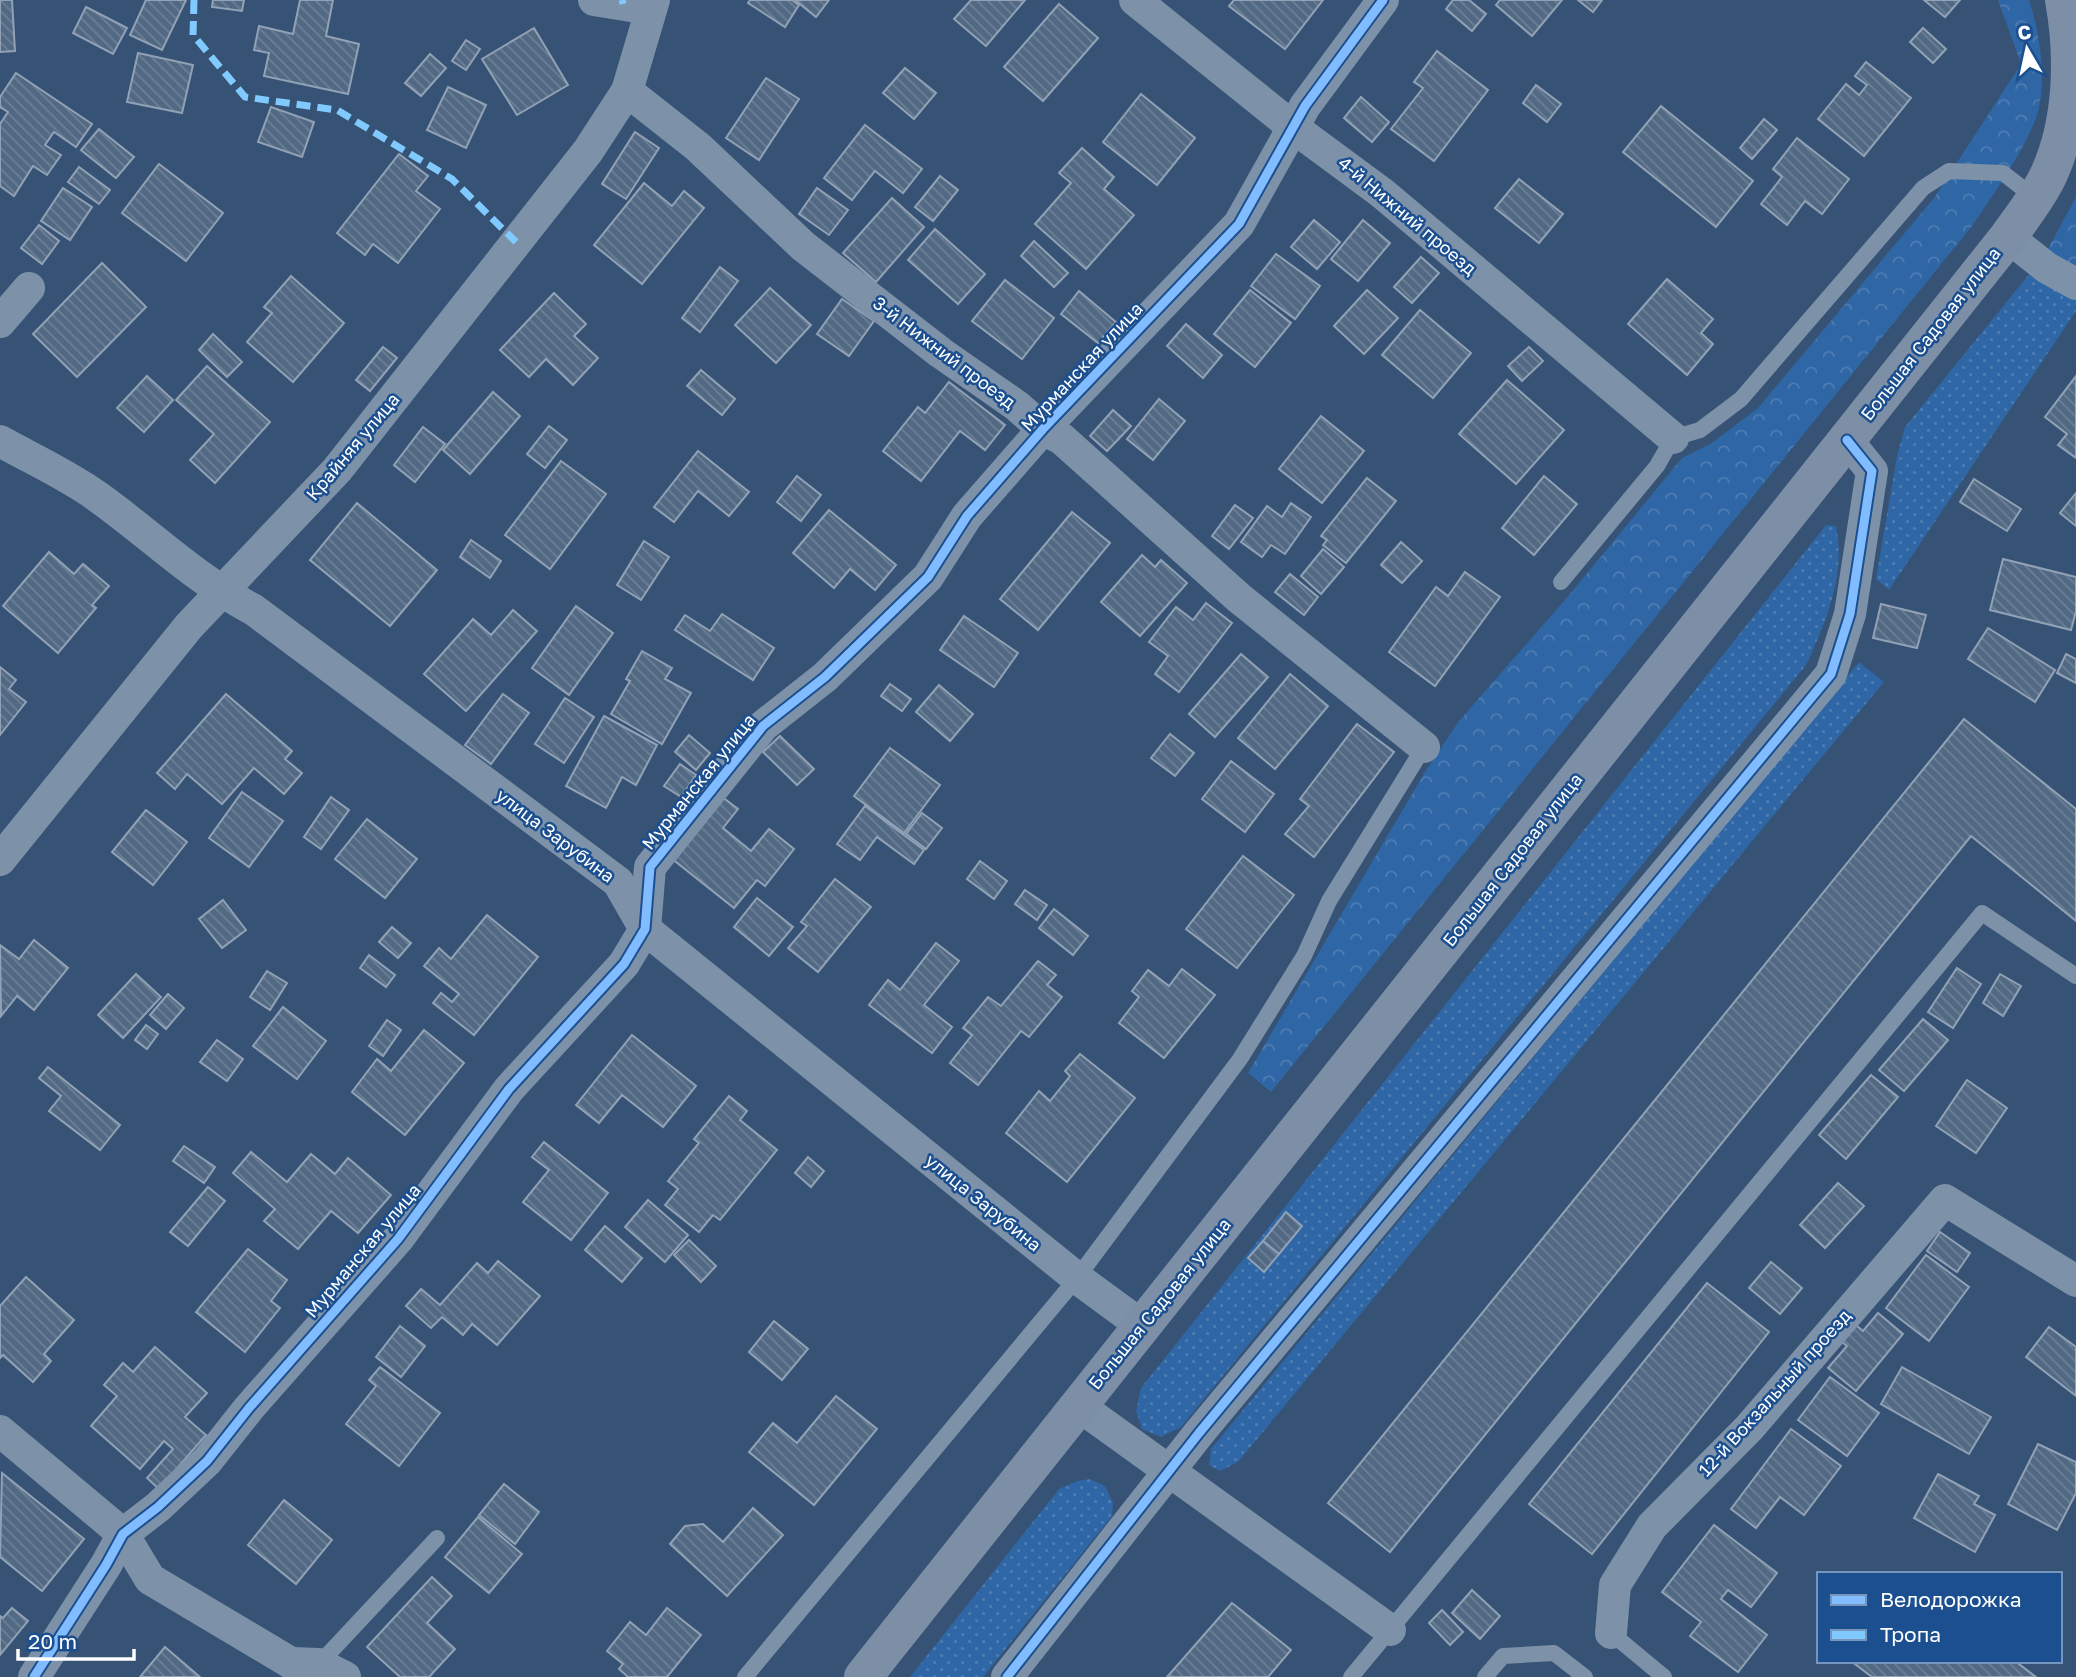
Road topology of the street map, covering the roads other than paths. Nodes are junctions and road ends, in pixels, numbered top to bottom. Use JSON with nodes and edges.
{"nodes":[{"id":1,"x":594,"y":0,"type":"edge"},
{"id":2,"x":1135,"y":0,"type":"edge"},
{"id":3,"x":1383,"y":0,"type":"edge"},
{"id":4,"x":651,"y":4,"type":"edge"},
{"id":5,"x":2069,"y":9,"type":"edge"},
{"id":6,"x":627,"y":91,"type":"junction"},
{"id":7,"x":1294,"y":128,"type":"junction"},
{"id":8,"x":2035,"y":198,"type":"junction"},
{"id":9,"x":2008,"y":237,"type":"junction"},
{"id":10,"x":2076,"y":284,"type":"edge"},
{"id":11,"x":29,"y":288,"type":"dead end"},
{"id":12,"x":0,"y":322,"type":"edge"},
{"id":13,"x":1042,"y":429,"type":"junction"},
{"id":14,"x":1673,"y":438,"type":"junction"},
{"id":15,"x":1847,"y":440,"type":"junction"},
{"id":16,"x":0,"y":441,"type":"edge"},
{"id":17,"x":1561,"y":582,"type":"dead end"},
{"id":18,"x":218,"y":592,"type":"junction"},
{"id":19,"x":1424,"y":747,"type":"joint"},
{"id":20,"x":0,"y":860,"type":"edge"},
{"id":21,"x":645,"y":929,"type":"junction"},
{"id":22,"x":2076,"y":976,"type":"edge"},
{"id":23,"x":1077,"y":1278,"type":"junction"},
{"id":24,"x":2076,"y":1281,"type":"edge"},
{"id":25,"x":1141,"y":1325,"type":"junction"},
{"id":26,"x":1079,"y":1406,"type":"junction"},
{"id":27,"x":0,"y":1431,"type":"edge"},
{"id":28,"x":1168,"y":1470,"type":"junction"},
{"id":29,"x":123,"y":1534,"type":"junction"},
{"id":30,"x":437,"y":1538,"type":"dead end"},
{"id":31,"x":1390,"y":1630,"type":"junction"},
{"id":32,"x":1611,"y":1633,"type":"joint"},
{"id":33,"x":332,"y":1670,"type":"edge"},
{"id":34,"x":34,"y":1677,"type":"edge"},
{"id":35,"x":745,"y":1677,"type":"edge"},
{"id":36,"x":863,"y":1677,"type":"edge"},
{"id":37,"x":1007,"y":1677,"type":"edge"},
{"id":38,"x":1351,"y":1677,"type":"edge"},
{"id":39,"x":1485,"y":1677,"type":"edge"},
{"id":40,"x":1585,"y":1677,"type":"edge"},
{"id":41,"x":1664,"y":1677,"type":"edge"}],
"edges":[{"from":1,"to":4,"type":"street"},
{"from":2,"to":7,"type":"street","name":"4-й Нижний проезд"},
{"from":3,"to":7,"type":"street","name":"Мурманская улица"},
{"from":4,"to":6,"type":"street","name":"Крайняя улица"},
{"from":5,"to":8,"type":"main road","name":"Большая Садовая улица"},
{"from":6,"to":13,"type":"street","name":"3-й Нижний проезд"},
{"from":6,"to":18,"type":"street","name":"Крайняя улица"},
{"from":7,"to":13,"type":"street","name":"Мурманская улица"},
{"from":7,"to":14,"type":"street","name":"4-й Нижний проезд"},
{"from":8,"to":9,"type":"main road","name":"Большая Садовая улица"},
{"from":8,"to":14,"type":"lane"},
{"from":9,"to":10,"type":"street"},
{"from":9,"to":15,"type":"main road","name":"Большая Садовая улица"},
{"from":11,"to":12,"type":"street"},
{"from":13,"to":19,"type":"street","name":"3-й Нижний проезд"},
{"from":13,"to":21,"type":"street","name":"Мурманская улица"},
{"from":14,"to":17,"type":"lane"},
{"from":15,"to":25,"type":"main road","name":"Большая Садовая улица"},
{"from":15,"to":28,"type":"street"},
{"from":16,"to":18,"type":"street","name":"улица Зарубина"},
{"from":18,"to":20,"type":"street","name":"Крайняя улица"},
{"from":18,"to":21,"type":"street","name":"улица Зарубина"},
{"from":19,"to":23,"type":"lane"},
{"from":21,"to":23,"type":"street","name":"улица Зарубина"},
{"from":21,"to":29,"type":"street","name":"Мурманская улица"},
{"from":22,"to":31,"type":"lane"},
{"from":23,"to":25,"type":"street","name":"улица Зарубина"},
{"from":23,"to":35,"type":"lane"},
{"from":24,"to":32,"type":"street","name":"12-й Вокзальный проезд"},
{"from":25,"to":26,"type":"main road","name":"Большая Садовая улица"},
{"from":26,"to":28,"type":"street"},
{"from":26,"to":36,"type":"main road","name":"Большая Садовая улица"},
{"from":27,"to":29,"type":"street"},
{"from":28,"to":31,"type":"street"},
{"from":28,"to":37,"type":"street"},
{"from":29,"to":33,"type":"street"},
{"from":29,"to":34,"type":"street","name":"Мурманская улица"},
{"from":30,"to":33,"type":"lane"},
{"from":31,"to":38,"type":"lane"},
{"from":32,"to":41,"type":"lane"},
{"from":39,"to":40,"type":"lane"}]}
